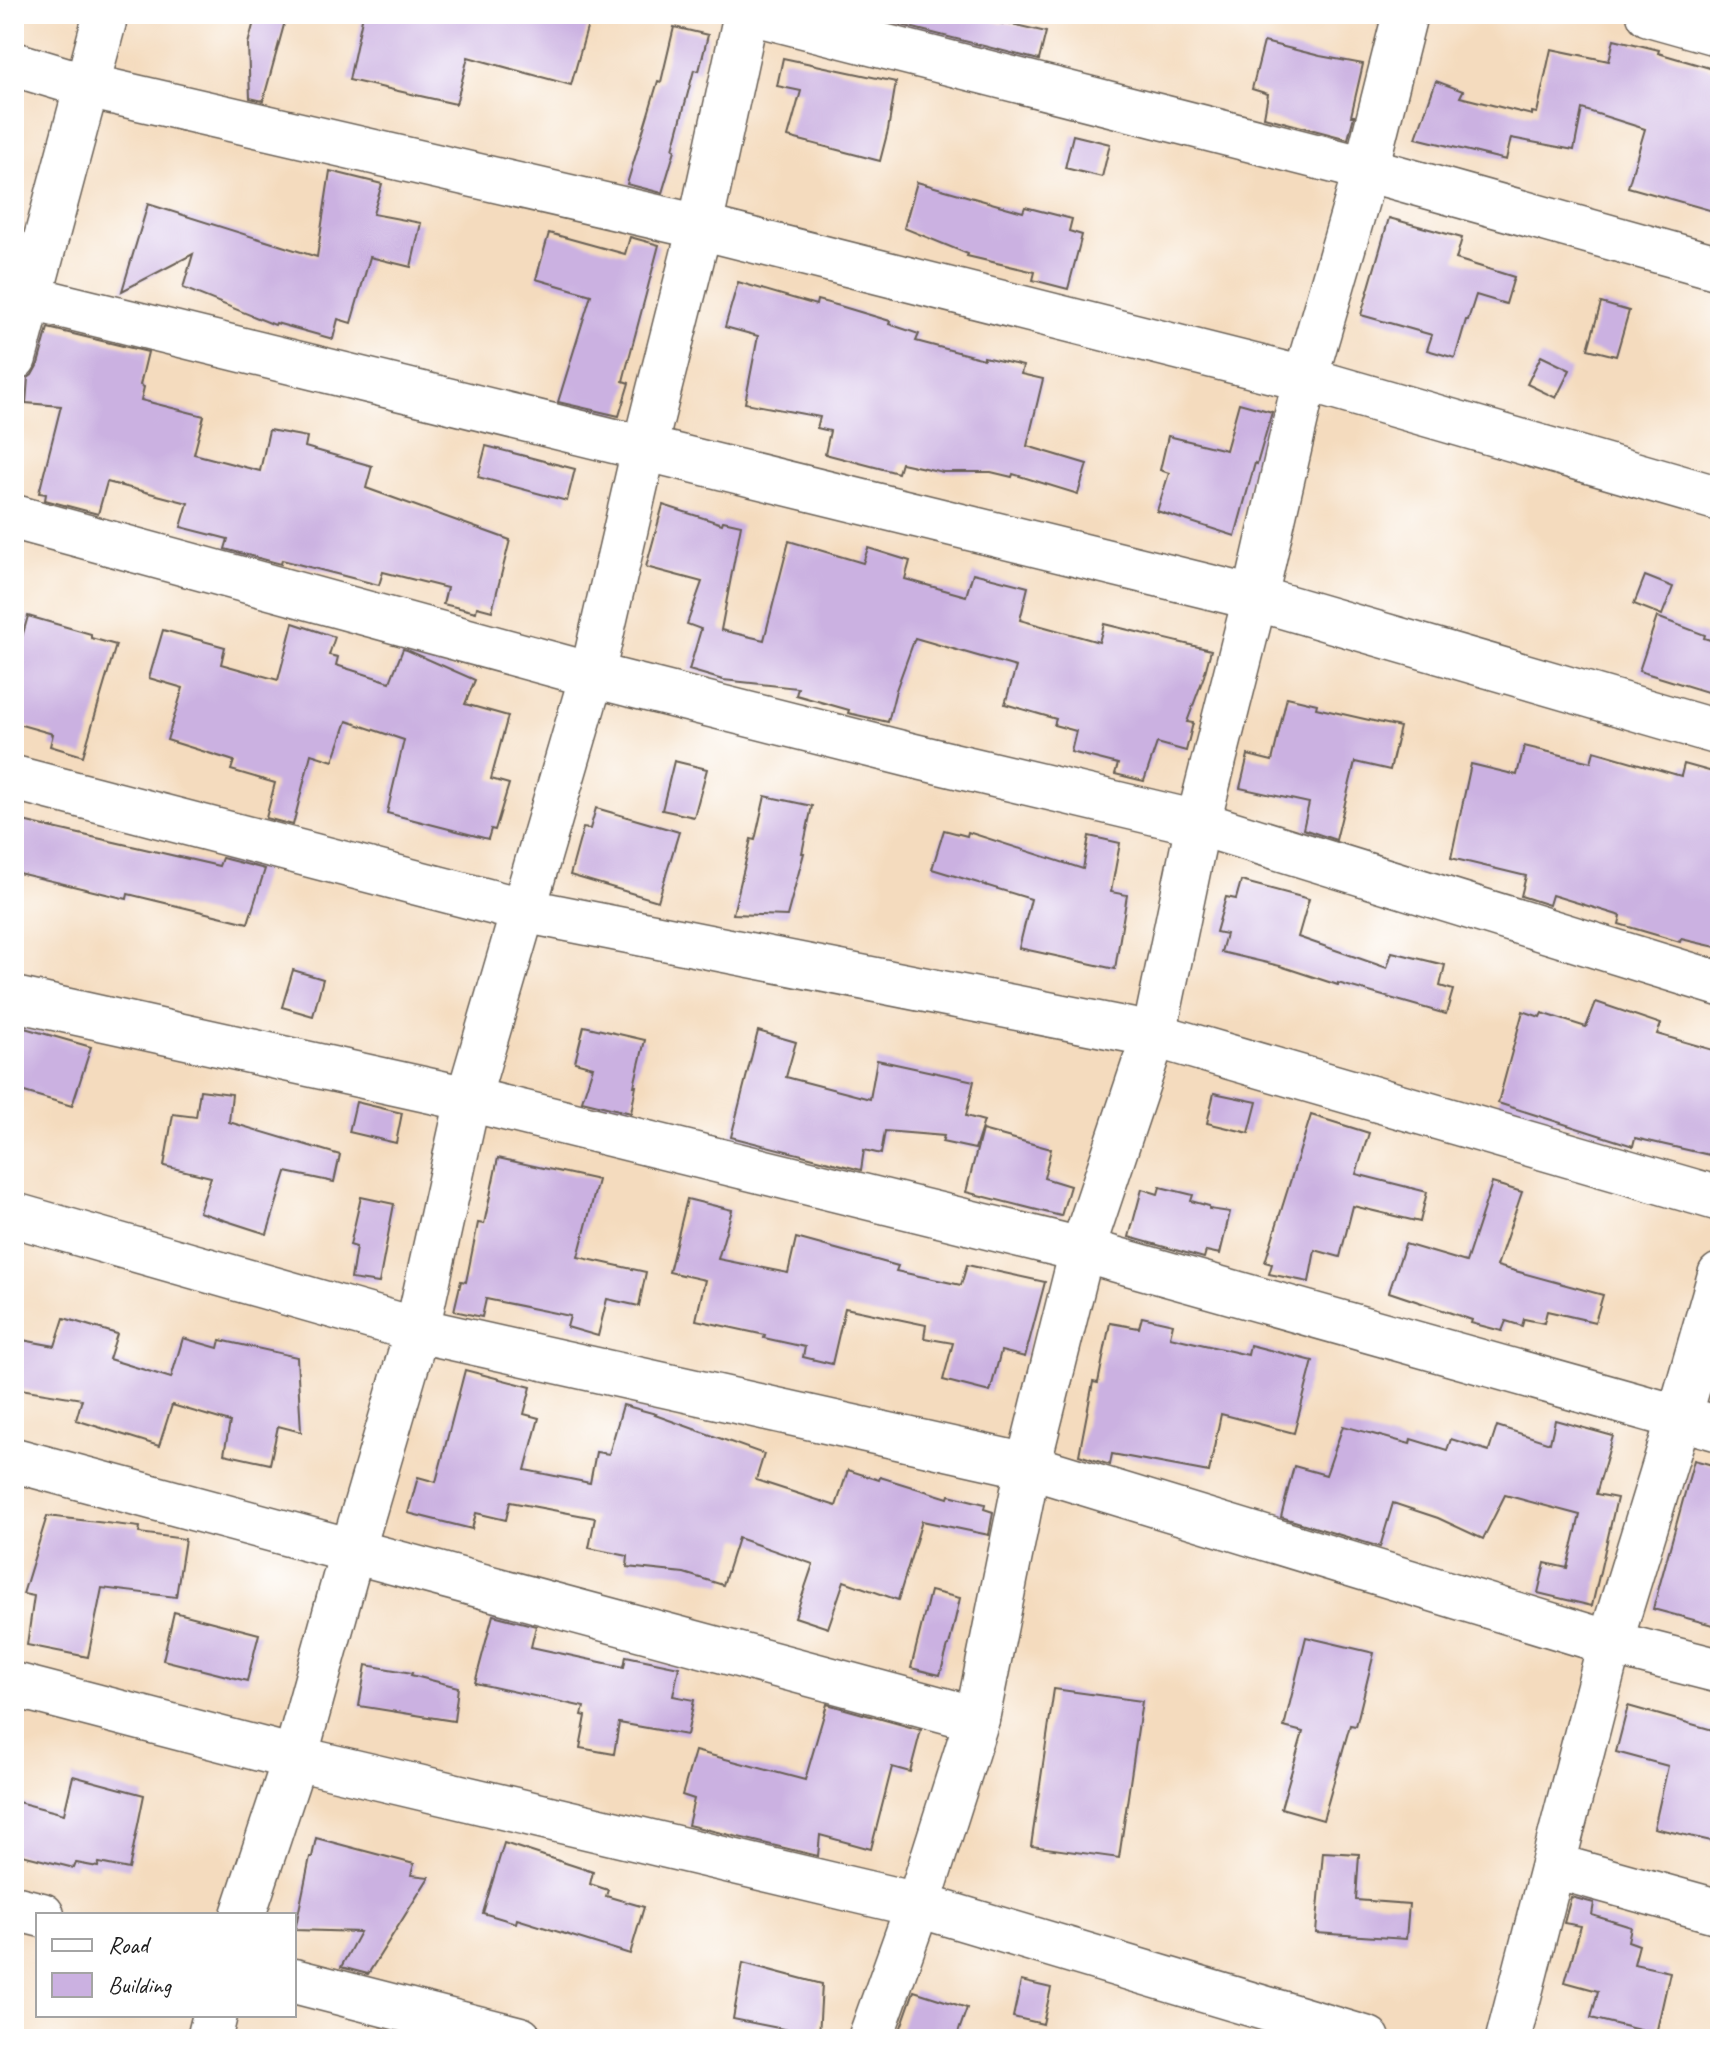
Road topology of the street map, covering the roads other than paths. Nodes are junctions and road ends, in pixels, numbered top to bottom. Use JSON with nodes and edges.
{"nodes":[{"id":1,"x":106,"y":14,"type":"edge"},
{"id":2,"x":746,"y":14,"type":"edge"},
{"id":3,"x":757,"y":14,"type":"edge"},
{"id":4,"x":1405,"y":14,"type":"edge"},
{"id":5,"x":1649,"y":14,"type":"edge"},
{"id":6,"x":1720,"y":34,"type":"edge"},
{"id":7,"x":14,"y":64,"type":"edge"},
{"id":8,"x":87,"y":86,"type":"junction"},
{"id":9,"x":1366,"y":169,"type":"junction"},
{"id":10,"x":700,"y":227,"type":"junction"},
{"id":11,"x":1720,"y":268,"type":"edge"},
{"id":12,"x":23,"y":296,"type":"edge"},
{"id":13,"x":14,"y":358,"type":"edge"},
{"id":14,"x":1305,"y":379,"type":"junction"},
{"id":15,"x":644,"y":449,"type":"junction"},
{"id":16,"x":1720,"y":499,"type":"edge"},
{"id":17,"x":14,"y":517,"type":"edge"},
{"id":18,"x":1255,"y":598,"type":"junction"},
{"id":19,"x":592,"y":675,"type":"junction"},
{"id":20,"x":1720,"y":733,"type":"edge"},
{"id":21,"x":14,"y":778,"type":"edge"},
{"id":22,"x":1198,"y":823,"type":"junction"},
{"id":23,"x":522,"y":910,"type":"junction"},
{"id":24,"x":1720,"y":984,"type":"edge"},
{"id":25,"x":14,"y":999,"type":"edge"},
{"id":26,"x":1154,"y":1035,"type":"junction"},
{"id":27,"x":468,"y":1099,"type":"junction"},
{"id":28,"x":1720,"y":1199,"type":"edge"},
{"id":29,"x":14,"y":1215,"type":"edge"},
{"id":30,"x":1082,"y":1250,"type":"junction"},
{"id":31,"x":1720,"y":1275,"type":"edge"},
{"id":32,"x":417,"y":1330,"type":"junction"},
{"id":33,"x":1700,"y":1424,"type":"edge"},
{"id":34,"x":14,"y":1460,"type":"edge"},
{"id":35,"x":1028,"y":1466,"type":"junction"},
{"id":36,"x":352,"y":1552,"type":"junction"},
{"id":37,"x":1610,"y":1643,"type":"junction"},
{"id":38,"x":1720,"y":1671,"type":"edge"},
{"id":39,"x":14,"y":1685,"type":"edge"},
{"id":40,"x":977,"y":1719,"type":"junction"},
{"id":41,"x":295,"y":1758,"type":"junction"},
{"id":42,"x":1554,"y":1866,"type":"junction"},
{"id":43,"x":918,"y":1905,"type":"junction"},
{"id":44,"x":14,"y":1908,"type":"edge"},
{"id":45,"x":1720,"y":1912,"type":"edge"},
{"id":46,"x":244,"y":1913,"type":"edge"},
{"id":47,"x":36,"y":1914,"type":"edge"},
{"id":48,"x":296,"y":1982,"type":"edge"},
{"id":49,"x":214,"y":2017,"type":"edge"},
{"id":50,"x":209,"y":2039,"type":"edge"},
{"id":51,"x":520,"y":2039,"type":"edge"},
{"id":52,"x":870,"y":2039,"type":"edge"},
{"id":53,"x":1368,"y":2039,"type":"edge"},
{"id":54,"x":1508,"y":2039,"type":"edge"}],
"edges":[{"from":1,"to":8,"type":"street"},
{"from":2,"to":10,"type":"street"},
{"from":3,"to":9,"type":"street"},
{"from":4,"to":9,"type":"street"},
{"from":5,"to":6,"type":"street"},
{"from":7,"to":8,"type":"street"},
{"from":8,"to":10,"type":"street"},
{"from":8,"to":12,"type":"street"},
{"from":9,"to":11,"type":"street"},
{"from":9,"to":14,"type":"street"},
{"from":10,"to":14,"type":"street"},
{"from":10,"to":15,"type":"street"},
{"from":12,"to":13,"type":"street"},
{"from":12,"to":15,"type":"street"},
{"from":14,"to":16,"type":"street"},
{"from":14,"to":18,"type":"street"},
{"from":15,"to":18,"type":"street"},
{"from":15,"to":19,"type":"street"},
{"from":17,"to":19,"type":"street"},
{"from":18,"to":20,"type":"street"},
{"from":18,"to":22,"type":"street"},
{"from":19,"to":22,"type":"street"},
{"from":19,"to":23,"type":"street"},
{"from":21,"to":23,"type":"street"},
{"from":22,"to":24,"type":"street"},
{"from":22,"to":26,"type":"street"},
{"from":23,"to":26,"type":"street"},
{"from":23,"to":27,"type":"street"},
{"from":25,"to":27,"type":"street"},
{"from":26,"to":28,"type":"street"},
{"from":26,"to":30,"type":"street"},
{"from":27,"to":30,"type":"street"},
{"from":27,"to":32,"type":"street"},
{"from":29,"to":32,"type":"street"},
{"from":30,"to":33,"type":"street"},
{"from":30,"to":35,"type":"street"},
{"from":31,"to":33,"type":"street"},
{"from":32,"to":35,"type":"street"},
{"from":32,"to":36,"type":"street"},
{"from":33,"to":37,"type":"street"},
{"from":34,"to":36,"type":"street"},
{"from":35,"to":37,"type":"street"},
{"from":35,"to":40,"type":"street"},
{"from":36,"to":40,"type":"street"},
{"from":36,"to":41,"type":"street"},
{"from":37,"to":38,"type":"street"},
{"from":37,"to":42,"type":"street"},
{"from":39,"to":41,"type":"street"},
{"from":40,"to":43,"type":"street"},
{"from":41,"to":43,"type":"street"},
{"from":41,"to":46,"type":"street"},
{"from":42,"to":45,"type":"street"},
{"from":42,"to":54,"type":"street"},
{"from":43,"to":52,"type":"street"},
{"from":43,"to":53,"type":"street"},
{"from":44,"to":47,"type":"street"},
{"from":48,"to":51,"type":"street"},
{"from":49,"to":50,"type":"street"}]}
